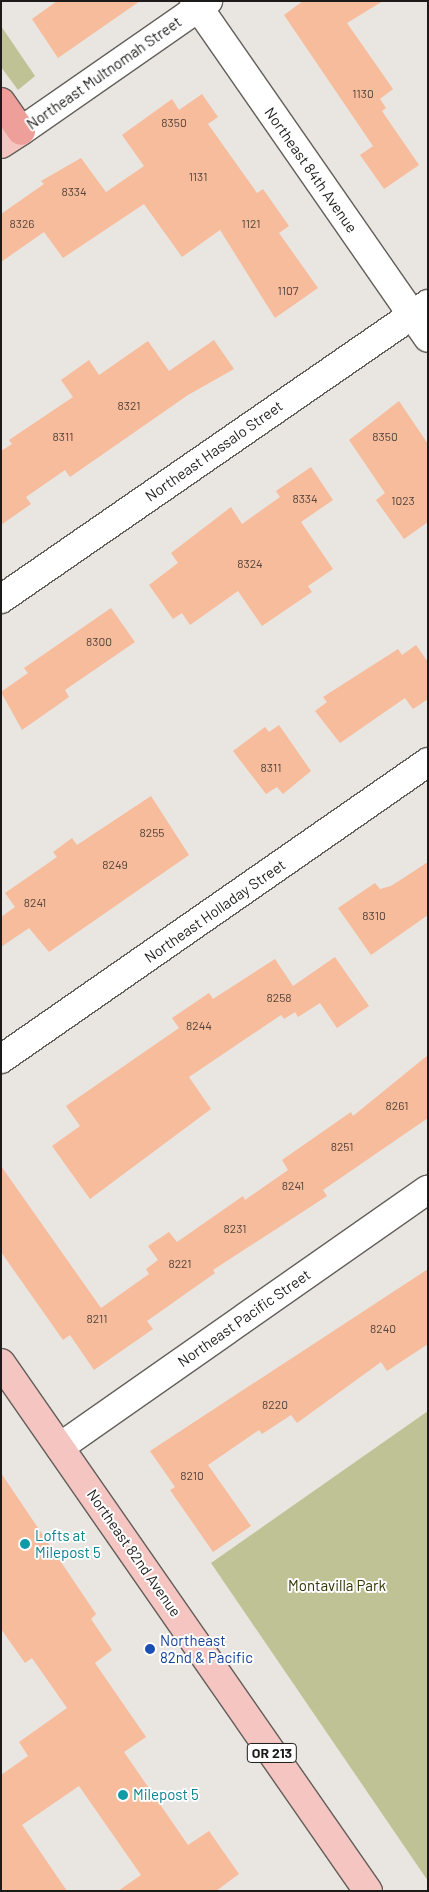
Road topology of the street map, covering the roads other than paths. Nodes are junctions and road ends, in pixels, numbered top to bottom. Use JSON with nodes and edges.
{"nodes":[{"id":1,"x":200,"y":3,"type":"edge"},
{"id":2,"x":1,"y":102,"type":"edge"},
{"id":3,"x":11,"y":137,"type":"edge"},
{"id":4,"x":420,"y":310,"type":"edge"},
{"id":5,"x":428,"y":338,"type":"edge"},
{"id":6,"x":1,"y":599,"type":"edge"},
{"id":7,"x":428,"y":762,"type":"edge"},
{"id":8,"x":1,"y":1060,"type":"edge"},
{"id":9,"x":428,"y":1189,"type":"edge"},
{"id":10,"x":1,"y":1363,"type":"edge"},
{"id":11,"x":60,"y":1447,"type":"junction"},
{"id":12,"x":366,"y":1890,"type":"edge"}],
"edges":[{"from":1,"to":3,"type":"street","name":"Northeast Multnomah Street"},
{"from":1,"to":4,"type":"street","name":"Northeast 84th Avenue"},
{"from":2,"to":3,"type":"highway"},
{"from":4,"to":5,"type":"street","name":"Northeast 84th Avenue"},
{"from":4,"to":6,"type":"street","name":"Northeast Hassalo Street"},
{"from":7,"to":8,"type":"street","name":"Northeast Holladay Street"},
{"from":9,"to":11,"type":"street","name":"Northeast Pacific Street"},
{"from":10,"to":11,"type":"main road","name":"Northeast 82nd Avenue","number":"OR 213"},
{"from":11,"to":12,"type":"main road","name":"Northeast 82nd Avenue","number":"OR 213"}]}
